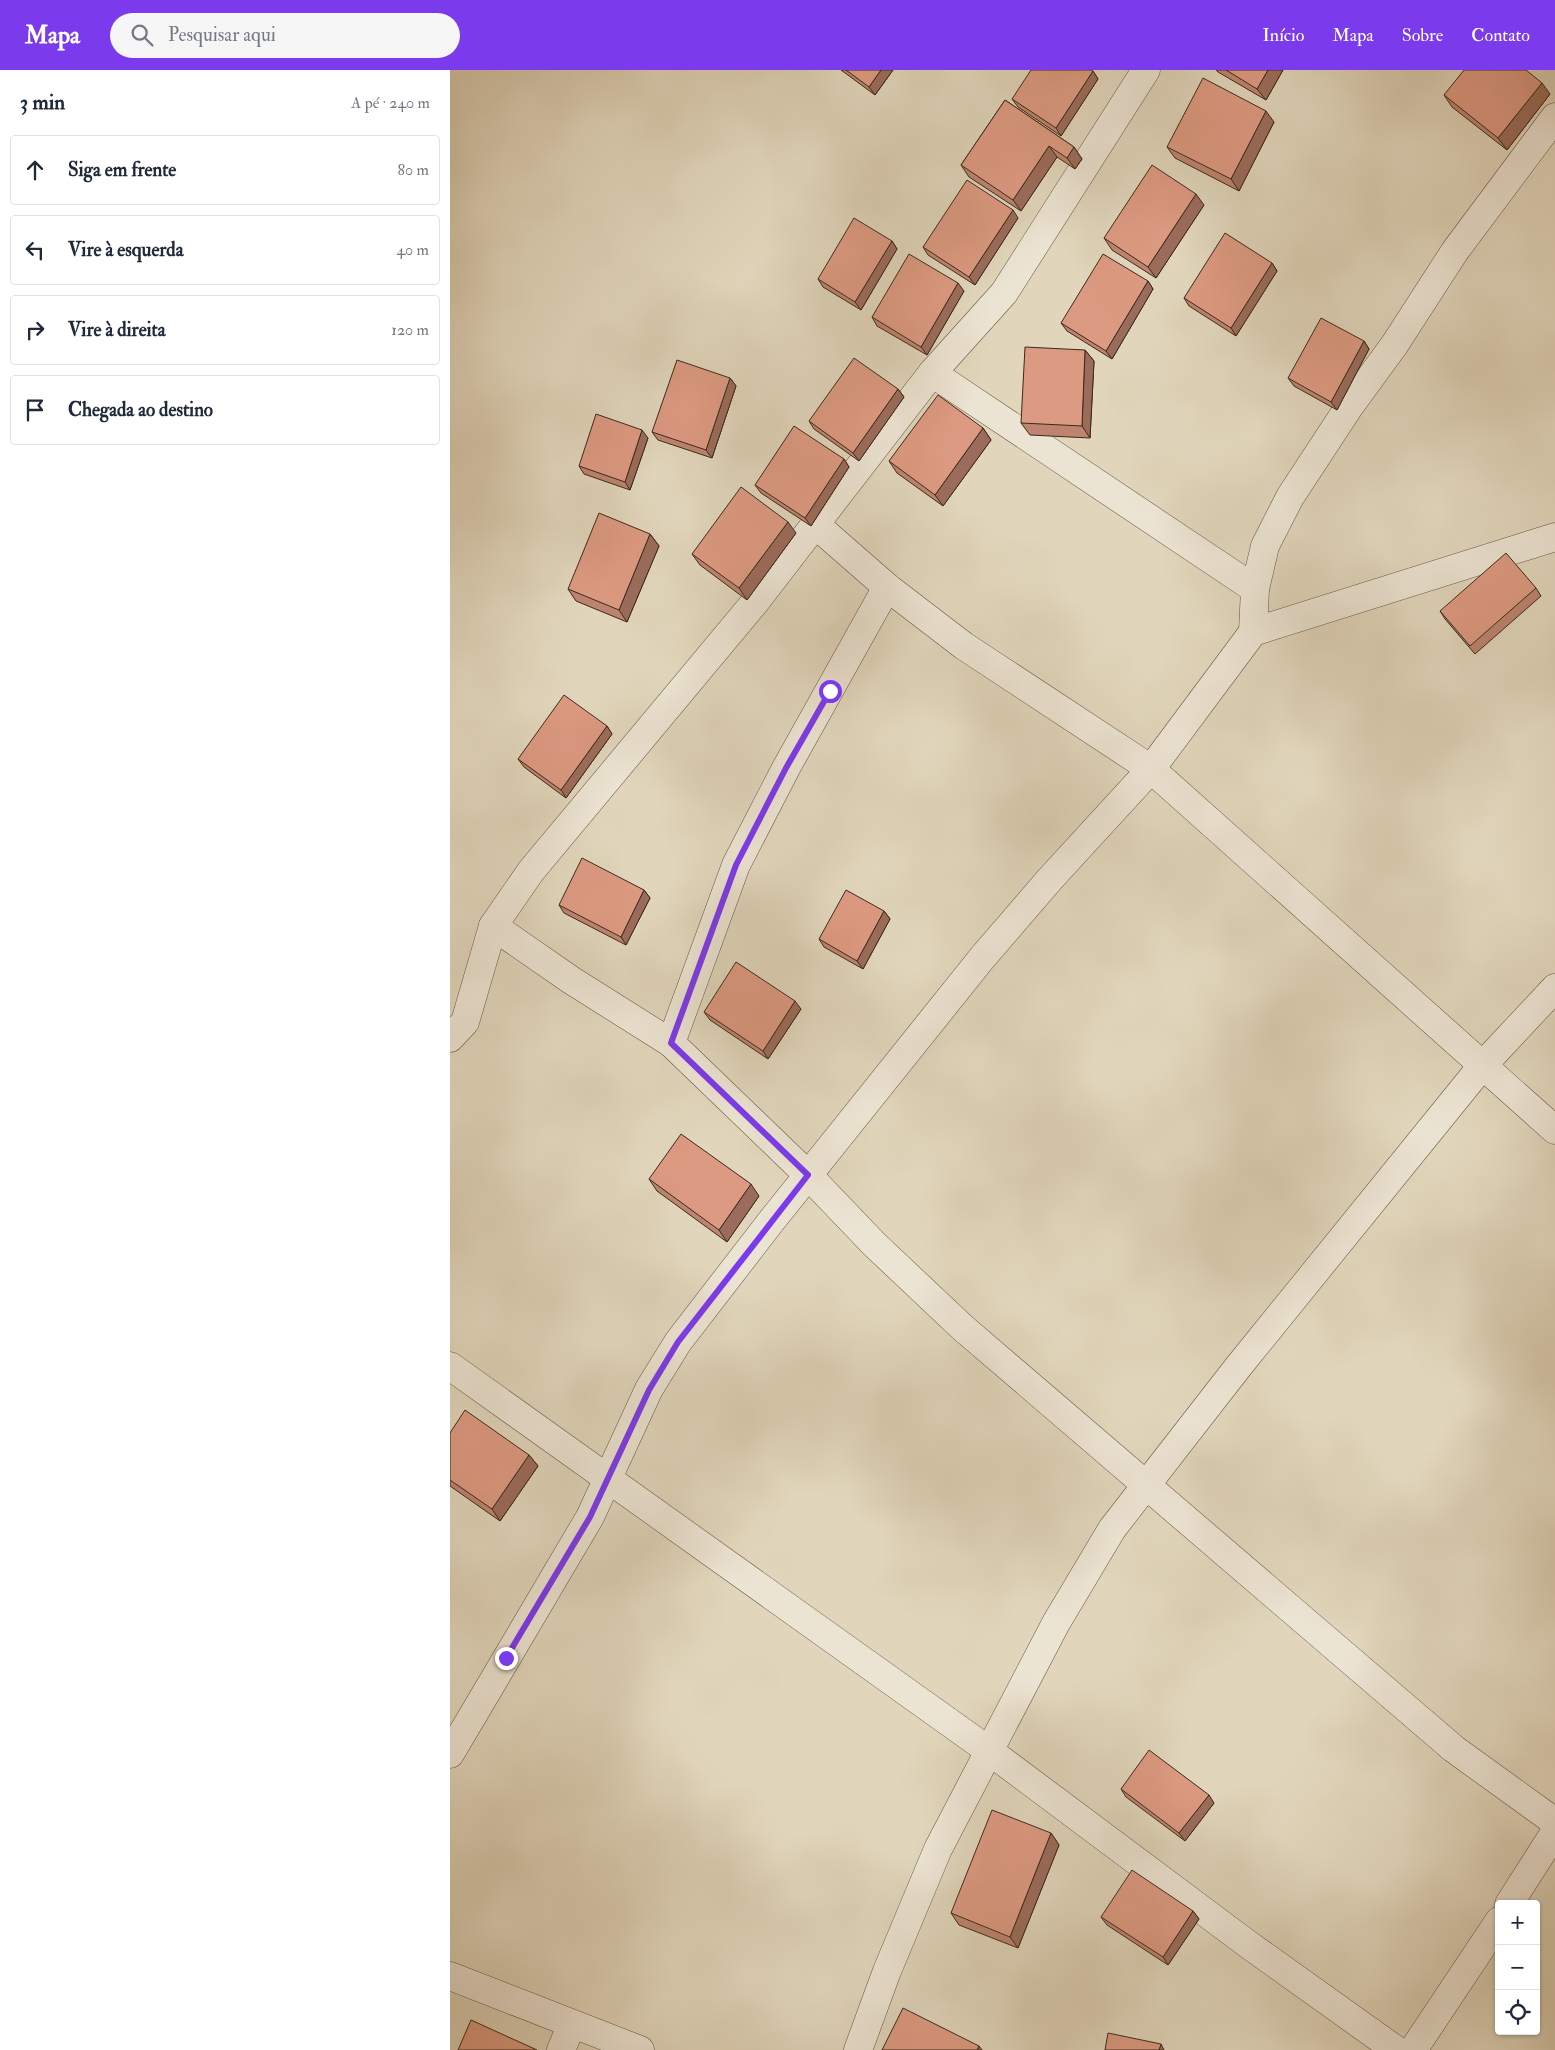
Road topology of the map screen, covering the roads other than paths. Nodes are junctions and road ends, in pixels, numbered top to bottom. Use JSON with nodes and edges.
{"nodes":[{"id":1,"x":1146,"y":70,"type":"edge"},
{"id":2,"x":1555,"y":117,"type":"edge"},
{"id":3,"x":932,"y":373,"type":"junction"},
{"id":4,"x":816,"y":525,"type":"junction"},
{"id":5,"x":1555,"y":537,"type":"edge"},
{"id":6,"x":887,"y":587,"type":"junction"},
{"id":7,"x":1255,"y":589,"type":"junction"},
{"id":8,"x":1253,"y":632,"type":"junction"},
{"id":9,"x":1151,"y":769,"type":"junction"},
{"id":10,"x":494,"y":926,"type":"junction"},
{"id":11,"x":1555,"y":988,"type":"edge"},
{"id":12,"x":450,"y":1038,"type":"edge"},
{"id":13,"x":671,"y":1043,"type":"junction"},
{"id":14,"x":1482,"y":1066,"type":"junction"},
{"id":15,"x":1555,"y":1130,"type":"edge"},
{"id":16,"x":808,"y":1175,"type":"junction"},
{"id":17,"x":450,"y":1366,"type":"edge"},
{"id":18,"x":607,"y":1476,"type":"junction"},
{"id":19,"x":1148,"y":1484,"type":"junction"},
{"id":20,"x":988,"y":1750,"type":"junction"},
{"id":21,"x":450,"y":1754,"type":"edge"},
{"id":22,"x":1555,"y":1822,"type":"edge"},
{"id":23,"x":1555,"y":1832,"type":"edge"},
{"id":24,"x":1512,"y":1900,"type":"edge"},
{"id":25,"x":1495,"y":1927,"type":"edge"},
{"id":26,"x":450,"y":1976,"type":"edge"},
{"id":27,"x":572,"y":2024,"type":"junction"},
{"id":28,"x":561,"y":2050,"type":"edge"},
{"id":29,"x":640,"y":2050,"type":"edge"},
{"id":30,"x":858,"y":2050,"type":"edge"},
{"id":31,"x":1396,"y":2050,"type":"edge"},
{"id":32,"x":1413,"y":2050,"type":"edge"}],
"edges":[{"from":1,"to":3,"type":"street"},
{"from":2,"to":7,"type":"street"},
{"from":3,"to":4,"type":"street"},
{"from":3,"to":7,"type":"street"},
{"from":4,"to":6,"type":"street"},
{"from":4,"to":10,"type":"street"},
{"from":5,"to":8,"type":"street"},
{"from":6,"to":9,"type":"street"},
{"from":6,"to":13,"type":"street"},
{"from":7,"to":8,"type":"street"},
{"from":8,"to":9,"type":"street"},
{"from":9,"to":14,"type":"street"},
{"from":9,"to":16,"type":"street"},
{"from":10,"to":12,"type":"street"},
{"from":10,"to":13,"type":"street"},
{"from":11,"to":14,"type":"street"},
{"from":13,"to":16,"type":"street"},
{"from":14,"to":15,"type":"street"},
{"from":14,"to":19,"type":"street"},
{"from":16,"to":18,"type":"street"},
{"from":16,"to":19,"type":"street"},
{"from":17,"to":18,"type":"street"},
{"from":18,"to":20,"type":"street"},
{"from":18,"to":21,"type":"street"},
{"from":19,"to":20,"type":"street"},
{"from":19,"to":22,"type":"street"},
{"from":20,"to":30,"type":"street"},
{"from":20,"to":31,"type":"street"},
{"from":23,"to":24,"type":"street"},
{"from":25,"to":32,"type":"street"},
{"from":26,"to":27,"type":"street"},
{"from":27,"to":28,"type":"street"},
{"from":27,"to":29,"type":"street"}]}
